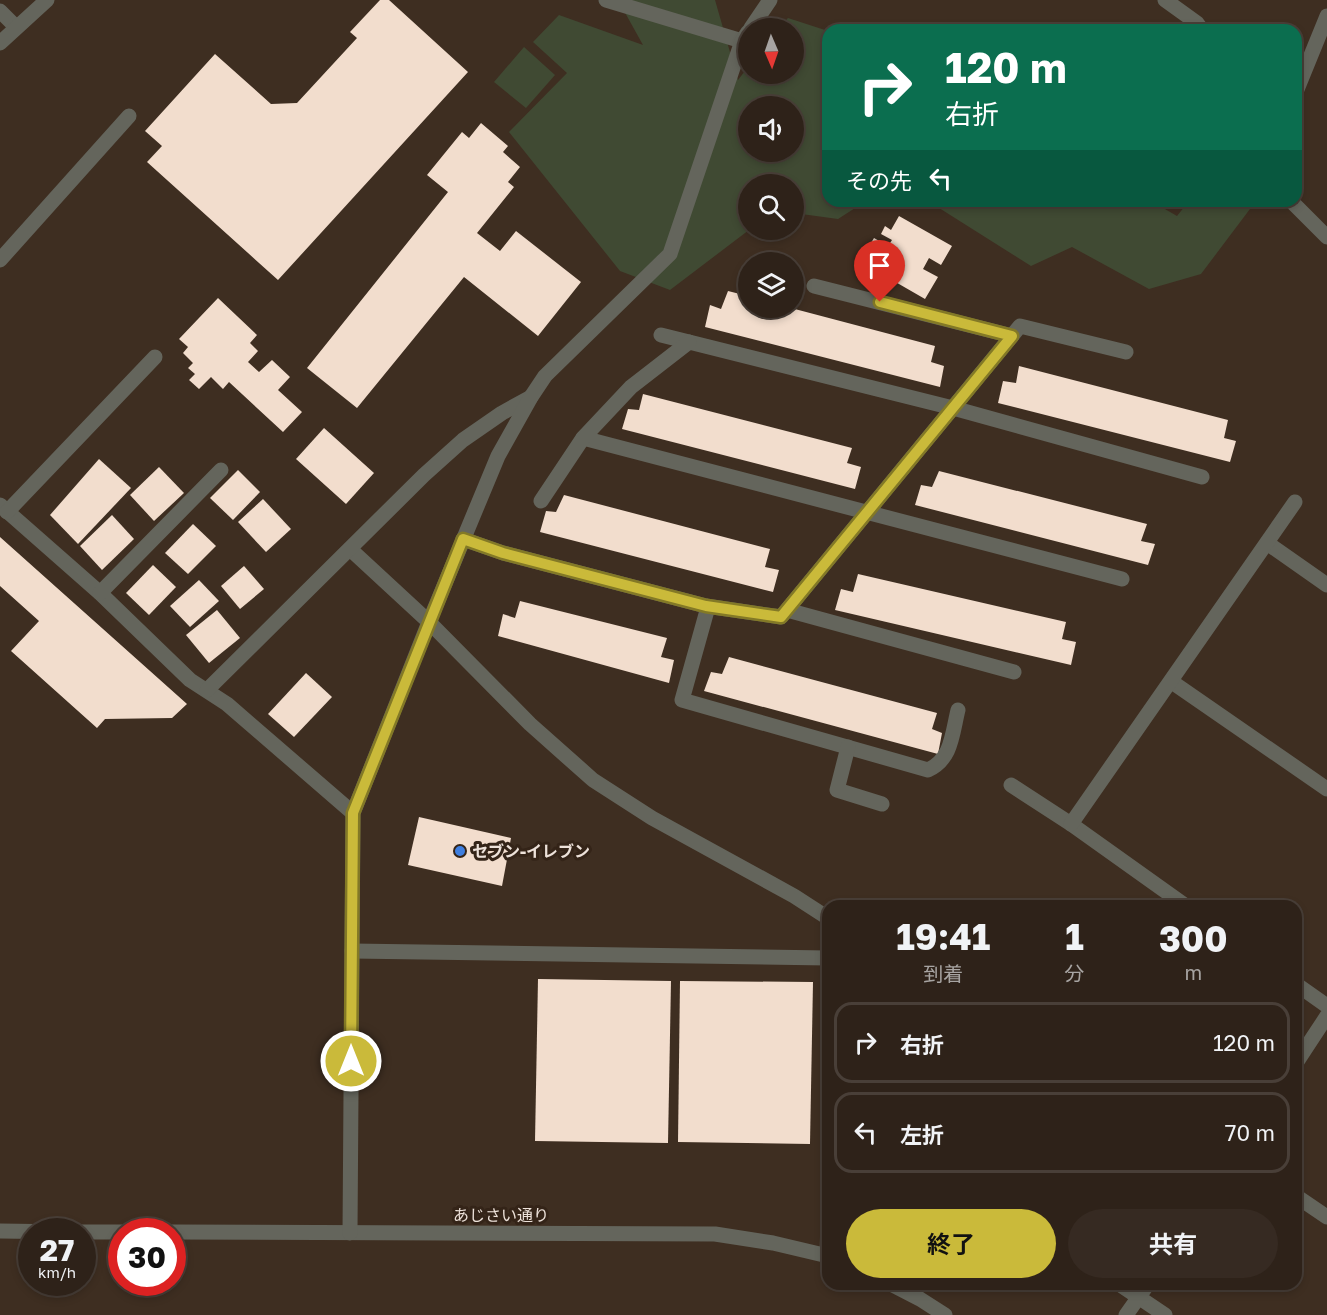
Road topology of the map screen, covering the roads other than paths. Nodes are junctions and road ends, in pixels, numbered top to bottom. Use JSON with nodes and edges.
{"nodes":[{"id":1,"x":46,"y":0,"type":"edge"},
{"id":2,"x":606,"y":0,"type":"edge"},
{"id":3,"x":770,"y":0,"type":"edge"},
{"id":4,"x":1165,"y":0,"type":"edge"},
{"id":5,"x":0,"y":11,"type":"edge"},
{"id":6,"x":1327,"y":16,"type":"edge"},
{"id":7,"x":758,"y":18,"type":"edge"},
{"id":8,"x":1198,"y":24,"type":"edge"},
{"id":9,"x":16,"y":27,"type":"junction"},
{"id":10,"x":738,"y":32,"type":"edge"},
{"id":11,"x":0,"y":43,"type":"edge"},
{"id":12,"x":738,"y":60,"type":"edge"},
{"id":13,"x":1302,"y":77,"type":"edge"},
{"id":14,"x":129,"y":116,"type":"dead end"},
{"id":15,"x":1296,"y":207,"type":"edge"},
{"id":16,"x":1327,"y":237,"type":"edge"},
{"id":17,"x":0,"y":260,"type":"edge"},
{"id":18,"x":814,"y":286,"type":"dead end"},
{"id":19,"x":661,"y":335,"type":"dead end"},
{"id":20,"x":1012,"y":336,"type":"junction"},
{"id":21,"x":689,"y":342,"type":"junction"},
{"id":22,"x":1126,"y":352,"type":"dead end"},
{"id":23,"x":155,"y":357,"type":"dead end"},
{"id":24,"x":531,"y":397,"type":"junction"},
{"id":25,"x":953,"y":408,"type":"junction"},
{"id":26,"x":583,"y":438,"type":"junction"},
{"id":27,"x":221,"y":470,"type":"dead end"},
{"id":28,"x":1202,"y":477,"type":"dead end"},
{"id":29,"x":541,"y":501,"type":"dead end"},
{"id":30,"x":1295,"y":502,"type":"dead end"},
{"id":31,"x":4,"y":509,"type":"edge"},
{"id":32,"x":868,"y":511,"type":"junction"},
{"id":33,"x":463,"y":539,"type":"junction"},
{"id":34,"x":1267,"y":543,"type":"junction"},
{"id":35,"x":350,"y":549,"type":"junction"},
{"id":36,"x":1122,"y":579,"type":"dead end"},
{"id":37,"x":1327,"y":585,"type":"edge"},
{"id":38,"x":100,"y":593,"type":"junction"},
{"id":39,"x":708,"y":607,"type":"junction"},
{"id":40,"x":787,"y":610,"type":"junction"},
{"id":41,"x":429,"y":622,"type":"junction"},
{"id":42,"x":1014,"y":672,"type":"dead end"},
{"id":43,"x":1172,"y":681,"type":"junction"},
{"id":44,"x":207,"y":690,"type":"junction"},
{"id":45,"x":958,"y":710,"type":"dead end"},
{"id":46,"x":848,"y":747,"type":"junction"},
{"id":47,"x":1011,"y":785,"type":"dead end"},
{"id":48,"x":1327,"y":789,"type":"edge"},
{"id":49,"x":882,"y":804,"type":"dead end"},
{"id":50,"x":353,"y":813,"type":"junction"},
{"id":51,"x":1071,"y":824,"type":"junction"},
{"id":52,"x":1178,"y":900,"type":"edge"},
{"id":53,"x":822,"y":914,"type":"edge"},
{"id":54,"x":352,"y":951,"type":"junction"},
{"id":55,"x":822,"y":958,"type":"edge"},
{"id":56,"x":1302,"y":988,"type":"edge"},
{"id":57,"x":1327,"y":1006,"type":"edge"},
{"id":58,"x":1327,"y":1016,"type":"edge"},
{"id":59,"x":1302,"y":1053,"type":"edge"},
{"id":60,"x":1302,"y":1200,"type":"edge"},
{"id":61,"x":1327,"y":1217,"type":"edge"},
{"id":62,"x":0,"y":1231,"type":"edge"},
{"id":63,"x":18,"y":1231,"type":"edge"},
{"id":64,"x":186,"y":1232,"type":"edge"},
{"id":65,"x":350,"y":1233,"type":"junction"},
{"id":66,"x":822,"y":1255,"type":"edge"},
{"id":67,"x":903,"y":1290,"type":"edge"},
{"id":68,"x":1128,"y":1290,"type":"edge"},
{"id":69,"x":1144,"y":1290,"type":"edge"},
{"id":70,"x":1139,"y":1297,"type":"junction"},
{"id":71,"x":945,"y":1315,"type":"edge"},
{"id":72,"x":1126,"y":1315,"type":"edge"},
{"id":73,"x":1165,"y":1315,"type":"edge"}],
"edges":[{"from":1,"to":9,"type":"street"},
{"from":2,"to":10,"type":"street"},
{"from":3,"to":7,"type":"street"},
{"from":4,"to":8,"type":"street"},
{"from":5,"to":9,"type":"street"},
{"from":6,"to":13,"type":"street"},
{"from":9,"to":11,"type":"street"},
{"from":12,"to":24,"type":"street"},
{"from":14,"to":17,"type":"street"},
{"from":15,"to":16,"type":"street"},
{"from":18,"to":20,"type":"street"},
{"from":19,"to":21,"type":"street"},
{"from":20,"to":22,"type":"street"},
{"from":20,"to":25,"type":"street"},
{"from":21,"to":25,"type":"street"},
{"from":21,"to":26,"type":"street"},
{"from":23,"to":31,"type":"street"},
{"from":24,"to":33,"type":"street"},
{"from":24,"to":35,"type":"street"},
{"from":25,"to":28,"type":"street"},
{"from":25,"to":32,"type":"street"},
{"from":26,"to":29,"type":"street"},
{"from":26,"to":32,"type":"street"},
{"from":27,"to":38,"type":"street"},
{"from":30,"to":34,"type":"street"},
{"from":31,"to":38,"type":"street"},
{"from":32,"to":36,"type":"street"},
{"from":32,"to":40,"type":"street"},
{"from":33,"to":39,"type":"street"},
{"from":33,"to":41,"type":"street"},
{"from":34,"to":37,"type":"street"},
{"from":34,"to":43,"type":"street"},
{"from":35,"to":41,"type":"street"},
{"from":35,"to":44,"type":"street"},
{"from":38,"to":44,"type":"street"},
{"from":39,"to":40,"type":"street"},
{"from":39,"to":46,"type":"street"},
{"from":40,"to":42,"type":"street"},
{"from":41,"to":50,"type":"street"},
{"from":41,"to":53,"type":"street"},
{"from":43,"to":48,"type":"street"},
{"from":43,"to":51,"type":"street"},
{"from":44,"to":50,"type":"street"},
{"from":45,"to":46,"type":"street"},
{"from":46,"to":49,"type":"street"},
{"from":47,"to":51,"type":"street"},
{"from":50,"to":54,"type":"street"},
{"from":51,"to":52,"type":"street"},
{"from":54,"to":55,"type":"street"},
{"from":54,"to":65,"type":"street"},
{"from":56,"to":57,"type":"street"},
{"from":58,"to":59,"type":"street"},
{"from":60,"to":61,"type":"street"},
{"from":62,"to":63,"type":"street"},
{"from":64,"to":65,"type":"street","name":"あじさい通り"},
{"from":65,"to":66,"type":"street","name":"あじさい通り"},
{"from":67,"to":71,"type":"street"},
{"from":68,"to":70,"type":"street"},
{"from":69,"to":70,"type":"street"},
{"from":70,"to":72,"type":"street"},
{"from":70,"to":73,"type":"street"}]}
